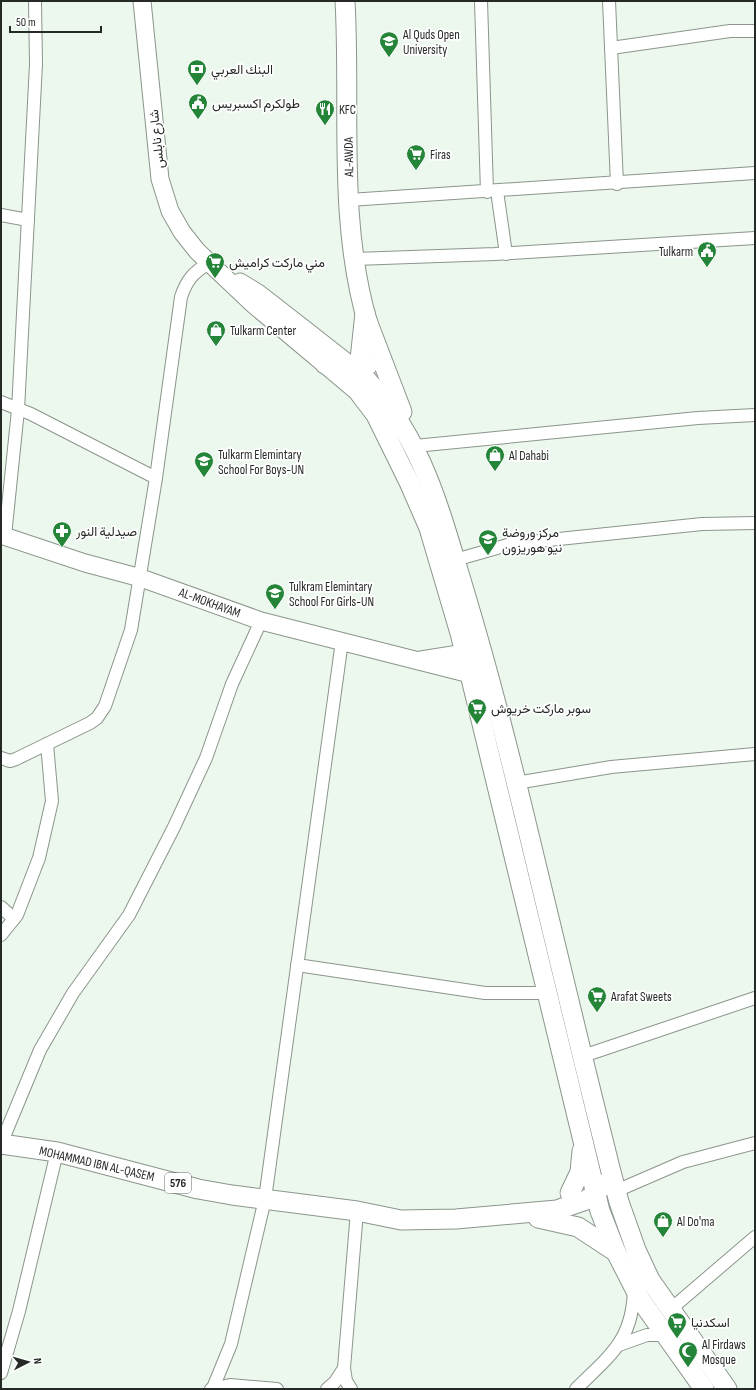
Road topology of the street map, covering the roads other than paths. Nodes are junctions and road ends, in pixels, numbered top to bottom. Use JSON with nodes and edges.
{"nodes":[{"id":1,"x":35,"y":1,"type":"edge"},
{"id":2,"x":142,"y":1,"type":"edge"},
{"id":3,"x":345,"y":1,"type":"edge"},
{"id":4,"x":481,"y":1,"type":"edge"},
{"id":5,"x":609,"y":1,"type":"edge"},
{"id":6,"x":755,"y":31,"type":"edge"},
{"id":7,"x":611,"y":48,"type":"junction"},
{"id":8,"x":755,"y":173,"type":"edge"},
{"id":9,"x":617,"y":184,"type":"junction"},
{"id":10,"x":492,"y":192,"type":"junction"},
{"id":11,"x":349,"y":200,"type":"junction"},
{"id":12,"x":1,"y":215,"type":"edge"},
{"id":13,"x":28,"y":220,"type":"junction"},
{"id":14,"x":755,"y":238,"type":"edge"},
{"id":15,"x":506,"y":254,"type":"junction"},
{"id":16,"x":355,"y":259,"type":"junction"},
{"id":17,"x":209,"y":263,"type":"junction"},
{"id":18,"x":364,"y":313,"type":"junction"},
{"id":19,"x":325,"y":364,"type":"junction"},
{"id":20,"x":359,"y":372,"type":"junction"},
{"id":21,"x":360,"y":394,"type":"junction"},
{"id":22,"x":12,"y":403,"type":"edge"},
{"id":23,"x":755,"y":415,"type":"edge"},
{"id":24,"x":415,"y":446,"type":"junction"},
{"id":25,"x":156,"y":478,"type":"junction"},
{"id":26,"x":755,"y":523,"type":"edge"},
{"id":27,"x":3,"y":535,"type":"edge"},
{"id":28,"x":455,"y":560,"type":"junction"},
{"id":29,"x":141,"y":578,"type":"junction"},
{"id":30,"x":261,"y":621,"type":"junction"},
{"id":31,"x":342,"y":641,"type":"junction"},
{"id":32,"x":465,"y":653,"type":"junction"},
{"id":33,"x":484,"y":657,"type":"junction"},
{"id":34,"x":421,"y":660,"type":"junction"},
{"id":35,"x":470,"y":674,"type":"junction"},
{"id":36,"x":47,"y":744,"type":"junction"},
{"id":37,"x":755,"y":754,"type":"edge"},
{"id":38,"x":1,"y":758,"type":"edge"},
{"id":39,"x":516,"y":783,"type":"junction"},
{"id":40,"x":1,"y":907,"type":"edge"},
{"id":41,"x":14,"y":919,"type":"junction"},
{"id":42,"x":1,"y":935,"type":"edge"},
{"id":43,"x":297,"y":965,"type":"junction"},
{"id":44,"x":547,"y":993,"type":"junction"},
{"id":45,"x":755,"y":998,"type":"edge"},
{"id":46,"x":583,"y":1056,"type":"junction"},
{"id":47,"x":582,"y":1141,"type":"junction"},
{"id":48,"x":755,"y":1143,"type":"edge"},
{"id":49,"x":1,"y":1144,"type":"edge"},
{"id":50,"x":57,"y":1152,"type":"junction"},
{"id":51,"x":601,"y":1190,"type":"junction"},
{"id":52,"x":570,"y":1193,"type":"junction"},
{"id":53,"x":265,"y":1199,"type":"junction"},
{"id":54,"x":358,"y":1211,"type":"junction"},
{"id":55,"x":522,"y":1215,"type":"junction"},
{"id":56,"x":755,"y":1238,"type":"edge"},
{"id":57,"x":616,"y":1252,"type":"junction"},
{"id":58,"x":634,"y":1287,"type":"junction"},
{"id":59,"x":671,"y":1309,"type":"junction"},
{"id":60,"x":666,"y":1335,"type":"junction"},
{"id":61,"x":619,"y":1345,"type":"junction"},
{"id":62,"x":344,"y":1368,"type":"junction"},
{"id":63,"x":1,"y":1373,"type":"edge"},
{"id":64,"x":212,"y":1388,"type":"edge"},
{"id":65,"x":277,"y":1389,"type":"edge"},
{"id":66,"x":327,"y":1389,"type":"edge"},
{"id":67,"x":351,"y":1389,"type":"edge"},
{"id":68,"x":576,"y":1389,"type":"edge"},
{"id":69,"x":704,"y":1389,"type":"edge"},
{"id":70,"x":727,"y":1389,"type":"edge"}],
"edges":[{"from":1,"to":13,"type":"street"},
{"from":2,"to":17,"type":"street","name":"شارع نابلس"},
{"from":3,"to":11,"type":"main road","name":"AL-AWDA"},
{"from":4,"to":10,"type":"street"},
{"from":5,"to":7,"type":"street"},
{"from":6,"to":7,"type":"street"},
{"from":7,"to":9,"type":"street"},
{"from":8,"to":9,"type":"street"},
{"from":9,"to":10,"type":"street"},
{"from":10,"to":11,"type":"street"},
{"from":10,"to":15,"type":"street"},
{"from":11,"to":16,"type":"main road","name":"AL-AWDA"},
{"from":12,"to":13,"type":"street"},
{"from":13,"to":22,"type":"street"},
{"from":14,"to":15,"type":"street"},
{"from":15,"to":16,"type":"street"},
{"from":16,"to":18,"type":"main road","name":"AL-AWDA"},
{"from":17,"to":19,"type":"street"},
{"from":17,"to":20,"type":"street"},
{"from":17,"to":25,"type":"street"},
{"from":18,"to":20,"type":"main road"},
{"from":18,"to":24,"type":"main road"},
{"from":19,"to":20,"type":"main road"},
{"from":19,"to":21,"type":"street"},
{"from":20,"to":21,"type":"main road"},
{"from":20,"to":24,"type":"main road"},
{"from":21,"to":32,"type":"main road"},
{"from":22,"to":25,"type":"street"},
{"from":22,"to":27,"type":"street"},
{"from":23,"to":24,"type":"street"},
{"from":24,"to":28,"type":"main road"},
{"from":25,"to":29,"type":"street"},
{"from":26,"to":28,"type":"street"},
{"from":27,"to":29,"type":"street","name":"AL-MOKHAYAM"},
{"from":28,"to":33,"type":"main road"},
{"from":29,"to":30,"type":"street","name":"AL-MOKHAYAM"},
{"from":29,"to":36,"type":"street"},
{"from":30,"to":31,"type":"street","name":"AL-MOKHAYAM"},
{"from":30,"to":49,"type":"street"},
{"from":31,"to":34,"type":"street","name":"AL-MOKHAYAM"},
{"from":31,"to":43,"type":"street"},
{"from":32,"to":33,"type":"street"},
{"from":32,"to":34,"type":"street"},
{"from":32,"to":35,"type":"main road"},
{"from":33,"to":35,"type":"street"},
{"from":33,"to":39,"type":"main road"},
{"from":34,"to":35,"type":"street","name":"AL-MOKHAYAM"},
{"from":35,"to":44,"type":"main road"},
{"from":36,"to":38,"type":"street"},
{"from":36,"to":41,"type":"street"},
{"from":37,"to":39,"type":"street"},
{"from":39,"to":46,"type":"main road"},
{"from":40,"to":41,"type":"street"},
{"from":41,"to":42,"type":"street"},
{"from":43,"to":44,"type":"street"},
{"from":43,"to":53,"type":"street"},
{"from":44,"to":47,"type":"main road"},
{"from":45,"to":46,"type":"street"},
{"from":46,"to":51,"type":"main road"},
{"from":47,"to":51,"type":"main road"},
{"from":47,"to":52,"type":"main road"},
{"from":48,"to":51,"type":"street"},
{"from":49,"to":50,"type":"main road","name":"MOHAMMAD IBN AL-QASEM","number":"576"},
{"from":50,"to":53,"type":"main road","name":"MOHAMMAD IBN AL-QASEM","number":"576"},
{"from":50,"to":63,"type":"street"},
{"from":51,"to":52,"type":"main road"},
{"from":51,"to":55,"type":"main road"},
{"from":51,"to":57,"type":"main road"},
{"from":51,"to":59,"type":"main road"},
{"from":52,"to":54,"type":"main road"},
{"from":53,"to":54,"type":"main road","name":"MOHAMMAD IBN AL-QASEM","number":"576"},
{"from":53,"to":64,"type":"street"},
{"from":54,"to":55,"type":"main road"},
{"from":54,"to":62,"type":"street"},
{"from":55,"to":57,"type":"main road"},
{"from":56,"to":59,"type":"street"},
{"from":57,"to":58,"type":"main road"},
{"from":58,"to":60,"type":"main road"},
{"from":58,"to":61,"type":"street"},
{"from":59,"to":70,"type":"main road"},
{"from":60,"to":61,"type":"street"},
{"from":60,"to":69,"type":"main road"},
{"from":61,"to":68,"type":"street"},
{"from":62,"to":66,"type":"street"},
{"from":62,"to":67,"type":"street"},
{"from":64,"to":65,"type":"street"}]}
